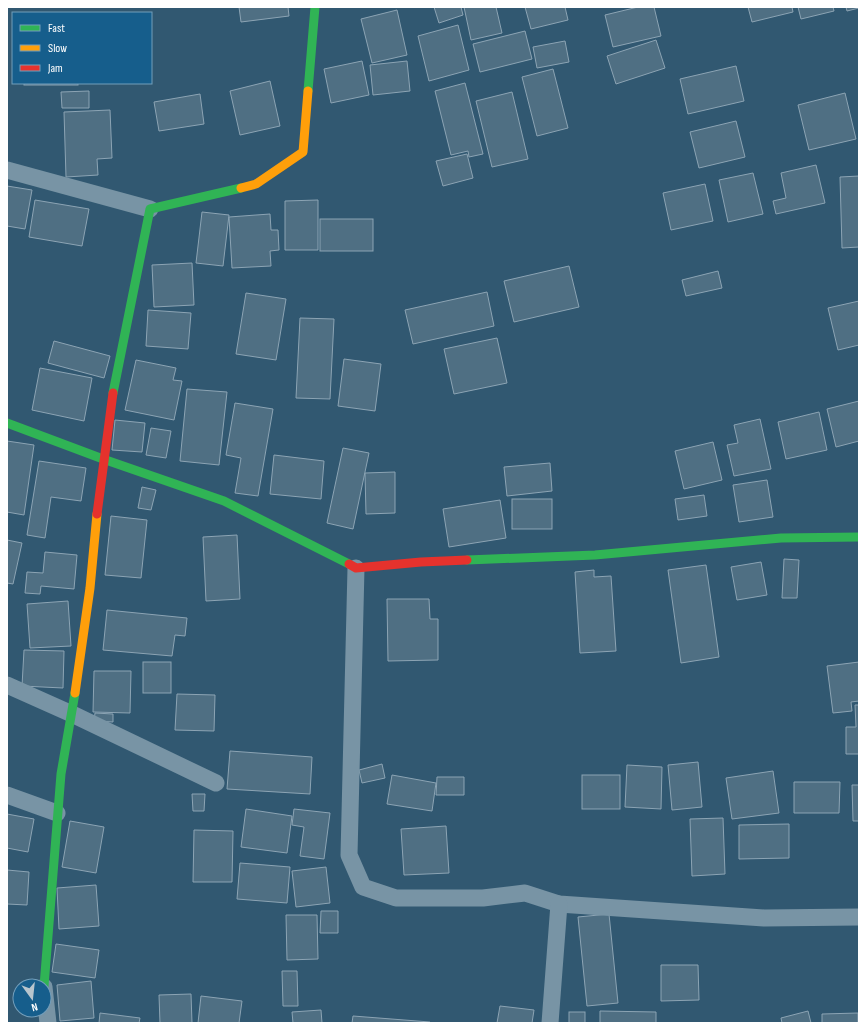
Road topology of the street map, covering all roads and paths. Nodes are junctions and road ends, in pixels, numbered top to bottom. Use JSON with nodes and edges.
{"nodes":[{"id":1,"x":315,"y":7,"type":"edge"},
{"id":2,"x":7,"y":170,"type":"edge"},
{"id":3,"x":150,"y":209,"type":"junction"},
{"id":4,"x":7,"y":423,"type":"edge"},
{"id":5,"x":103,"y":459,"type":"junction"},
{"id":6,"x":859,"y":537,"type":"edge"},
{"id":7,"x":356,"y":568,"type":"junction"},
{"id":8,"x":7,"y":684,"type":"edge"},
{"id":9,"x":72,"y":714,"type":"junction"},
{"id":10,"x":216,"y":783,"type":"dead end"},
{"id":11,"x":7,"y":795,"type":"edge"},
{"id":12,"x":57,"y":813,"type":"junction"},
{"id":13,"x":559,"y":904,"type":"junction"},
{"id":14,"x":859,"y":917,"type":"edge"},
{"id":15,"x":45,"y":978,"type":"edge"},
{"id":16,"x":550,"y":1023,"type":"edge"}],
"edges":[{"from":1,"to":3,"type":"street"},
{"from":2,"to":3,"type":"street"},
{"from":3,"to":5,"type":"street"},
{"from":4,"to":5,"type":"street"},
{"from":5,"to":7,"type":"street"},
{"from":5,"to":9,"type":"street"},
{"from":6,"to":7,"type":"street"},
{"from":7,"to":13,"type":"street"},
{"from":8,"to":9,"type":"street"},
{"from":9,"to":10,"type":"street"},
{"from":9,"to":12,"type":"street"},
{"from":11,"to":12,"type":"street"},
{"from":12,"to":15,"type":"street"},
{"from":13,"to":14,"type":"street"},
{"from":13,"to":16,"type":"street"}]}
